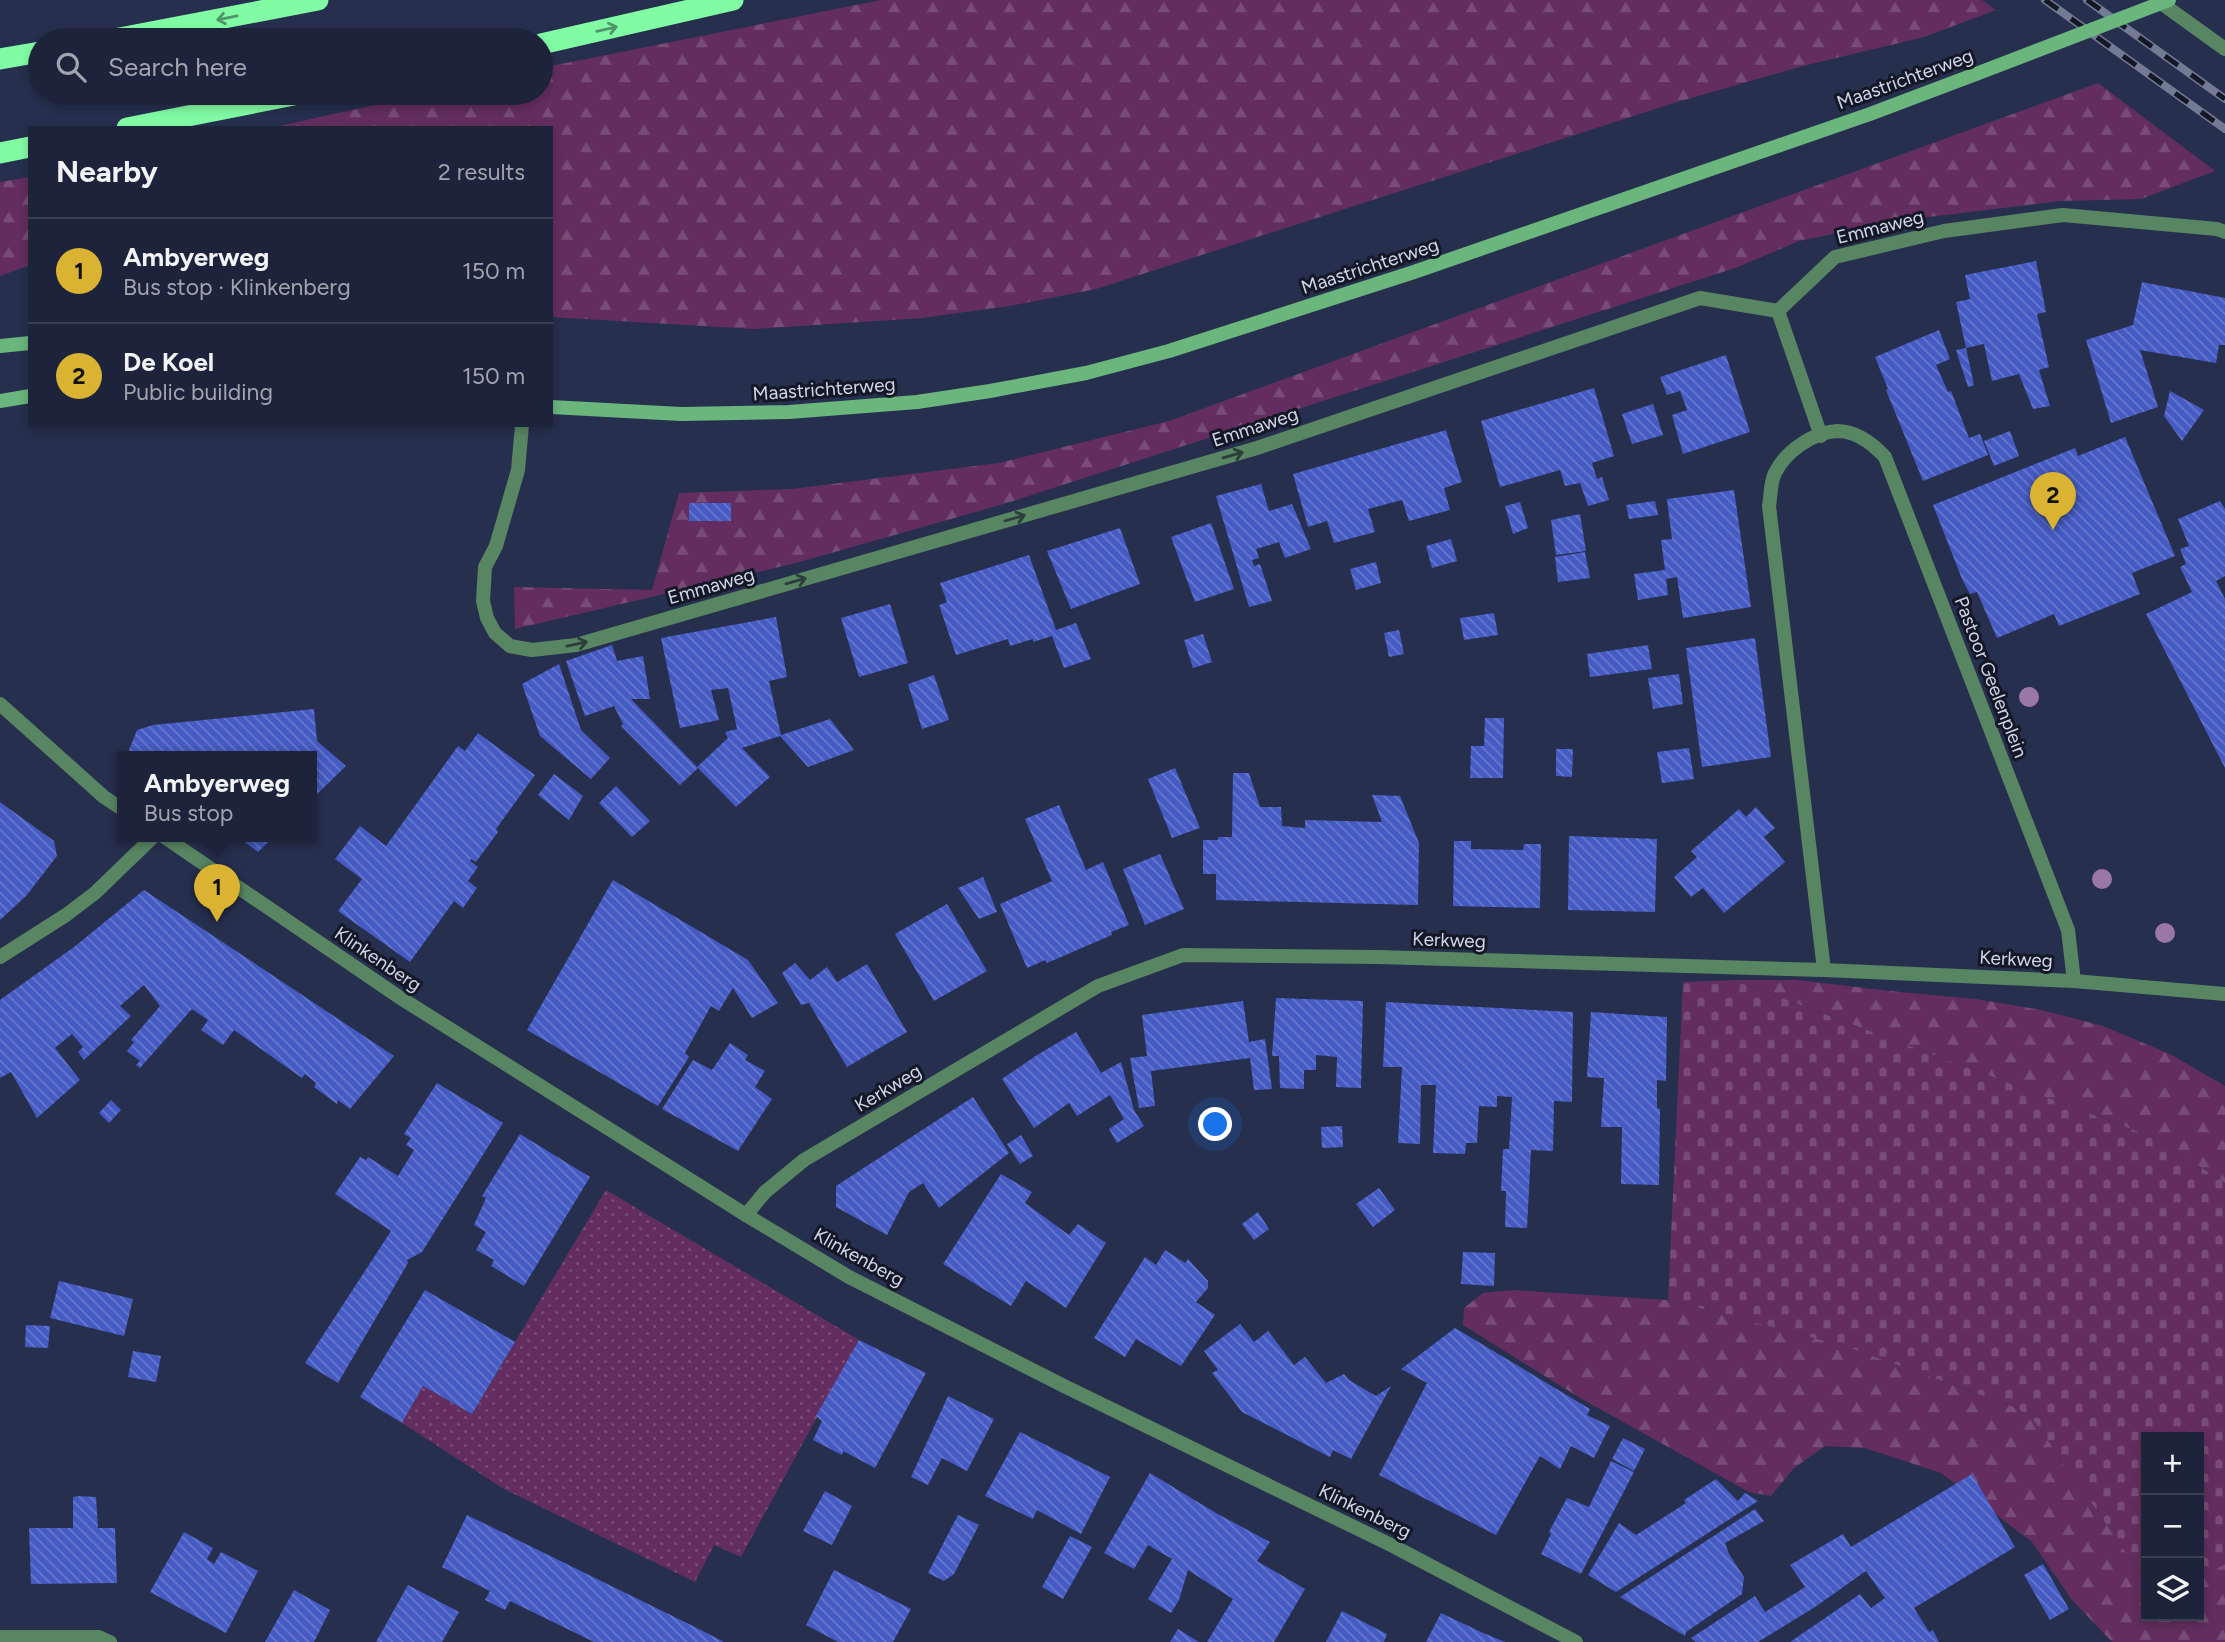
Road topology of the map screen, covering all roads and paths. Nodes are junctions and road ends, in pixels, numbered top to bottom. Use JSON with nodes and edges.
{"nodes":[{"id":1,"x":318,"y":0,"type":"edge"},
{"id":2,"x":733,"y":0,"type":"edge"},
{"id":3,"x":2157,"y":0,"type":"edge"},
{"id":4,"x":2169,"y":0,"type":"edge"},
{"id":5,"x":172,"y":28,"type":"edge"},
{"id":6,"x":553,"y":41,"type":"edge"},
{"id":7,"x":0,"y":45,"type":"edge"},
{"id":8,"x":28,"y":46,"type":"edge"},
{"id":9,"x":2225,"y":50,"type":"edge"},
{"id":10,"x":28,"y":54,"type":"edge"},
{"id":11,"x":0,"y":59,"type":"edge"},
{"id":12,"x":243,"y":105,"type":"edge"},
{"id":13,"x":137,"y":126,"type":"edge"},
{"id":14,"x":28,"y":147,"type":"edge"},
{"id":15,"x":0,"y":153,"type":"edge"},
{"id":16,"x":2225,"y":232,"type":"edge"},
{"id":17,"x":1778,"y":311,"type":"junction"},
{"id":18,"x":28,"y":343,"type":"edge"},
{"id":19,"x":0,"y":346,"type":"edge"},
{"id":20,"x":28,"y":396,"type":"edge"},
{"id":21,"x":0,"y":401,"type":"edge"},
{"id":22,"x":553,"y":407,"type":"edge"},
{"id":23,"x":522,"y":427,"type":"edge"},
{"id":24,"x":1821,"y":436,"type":"junction"},
{"id":25,"x":0,"y":704,"type":"edge"},
{"id":26,"x":117,"y":806,"type":"edge"},
{"id":27,"x":148,"y":842,"type":"edge"},
{"id":28,"x":172,"y":842,"type":"edge"},
{"id":29,"x":0,"y":957,"type":"edge"},
{"id":30,"x":1824,"y":970,"type":"junction"},
{"id":31,"x":2074,"y":981,"type":"junction"},
{"id":32,"x":2225,"y":994,"type":"edge"},
{"id":33,"x":747,"y":1215,"type":"junction"},
{"id":34,"x":0,"y":1637,"type":"edge"},
{"id":35,"x":110,"y":1642,"type":"edge"},
{"id":36,"x":1576,"y":1642,"type":"edge"}],
"edges":[{"from":1,"to":5,"type":"highway","one_way":true},
{"from":6,"to":2,"type":"highway","one_way":true},
{"from":3,"to":9,"type":"street"},
{"from":4,"to":22,"type":"main road","name":"Maastrichterweg","bridge":true},
{"from":7,"to":8,"type":"highway"},
{"from":10,"to":11,"type":"highway"},
{"from":12,"to":13,"type":"highway"},
{"from":14,"to":15,"type":"highway"},
{"from":16,"to":17,"type":"street","name":"Emmaweg"},
{"from":23,"to":17,"type":"street","name":"Emmaweg","one_way":true},
{"from":17,"to":24,"type":"street"},
{"from":18,"to":19,"type":"main road"},
{"from":20,"to":21,"type":"main road"},
{"from":24,"to":30,"type":"street","name":"Pastoor Geelenplein"},
{"from":24,"to":31,"type":"street","name":"Pastoor Geelenplein"},
{"from":25,"to":26,"type":"street"},
{"from":27,"to":29,"type":"street"},
{"from":28,"to":33,"type":"street","name":"Klinkenberg"},
{"from":30,"to":31,"type":"street","name":"Kerkweg"},
{"from":30,"to":33,"type":"street","name":"Kerkweg"},
{"from":31,"to":32,"type":"street","name":"Kerkweg"},
{"from":33,"to":36,"type":"street","name":"Klinkenberg"},
{"from":34,"to":35,"type":"street"}]}
